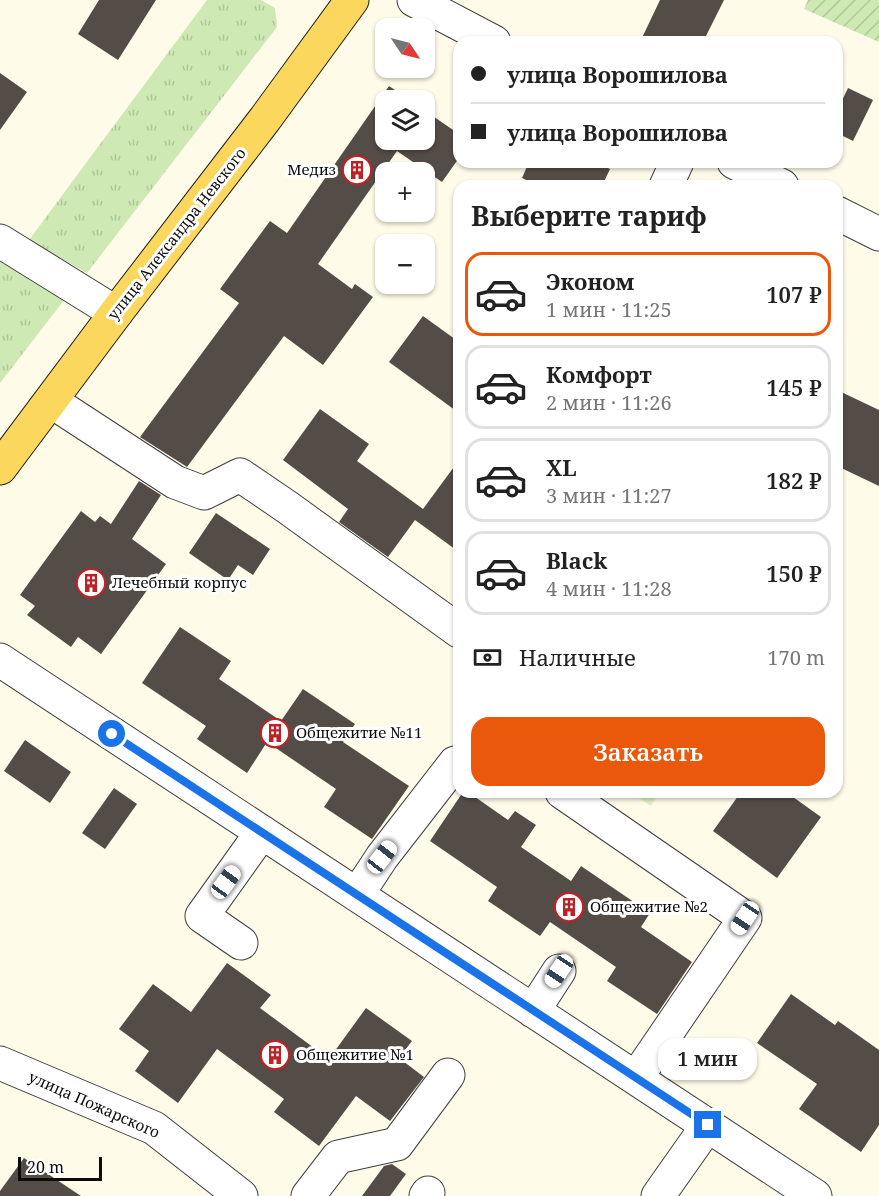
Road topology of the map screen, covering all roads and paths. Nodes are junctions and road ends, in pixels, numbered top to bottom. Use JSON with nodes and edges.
{"nodes":[{"id":1,"x":352,"y":0,"type":"edge"},
{"id":2,"x":414,"y":0,"type":"edge"},
{"id":3,"x":483,"y":36,"type":"edge"},
{"id":4,"x":746,"y":168,"type":"edge"},
{"id":5,"x":770,"y":180,"type":"edge"},
{"id":6,"x":843,"y":216,"type":"edge"},
{"id":7,"x":879,"y":234,"type":"edge"},
{"id":8,"x":0,"y":241,"type":"edge"},
{"id":9,"x":116,"y":313,"type":"junction"},
{"id":10,"x":51,"y":401,"type":"junction"},
{"id":11,"x":0,"y":468,"type":"edge"},
{"id":12,"x":453,"y":627,"type":"edge"},
{"id":13,"x":0,"y":660,"type":"edge"},
{"id":14,"x":453,"y":766,"type":"edge"},
{"id":15,"x":571,"y":798,"type":"edge"},
{"id":16,"x":262,"y":832,"type":"junction"},
{"id":17,"x":357,"y":895,"type":"junction"},
{"id":18,"x":241,"y":943,"type":"dead end"},
{"id":19,"x":559,"y":971,"type":"dead end"},
{"id":20,"x":533,"y":1011,"type":"junction"},
{"id":21,"x":0,"y":1063,"type":"edge"},
{"id":22,"x":448,"y":1075,"type":"dead end"},
{"id":23,"x":636,"y":1078,"type":"junction"},
{"id":24,"x":708,"y":1125,"type":"junction"},
{"id":25,"x":241,"y":1196,"type":"edge"},
{"id":26,"x":308,"y":1196,"type":"edge"},
{"id":27,"x":658,"y":1196,"type":"edge"},
{"id":28,"x":815,"y":1196,"type":"edge"}],
"edges":[{"from":1,"to":9,"type":"main road","name":"улица Александра Невского"},
{"from":2,"to":3,"type":"street"},
{"from":4,"to":5,"type":"street"},
{"from":6,"to":7,"type":"street"},
{"from":8,"to":9,"type":"street"},
{"from":9,"to":10,"type":"main road","name":"улица Александра Невского"},
{"from":10,"to":11,"type":"main road","name":"улица Александра Невского"},
{"from":10,"to":12,"type":"street"},
{"from":13,"to":16,"type":"street"},
{"from":14,"to":17,"type":"street"},
{"from":15,"to":23,"type":"street"},
{"from":16,"to":17,"type":"street"},
{"from":16,"to":18,"type":"street"},
{"from":17,"to":20,"type":"street"},
{"from":19,"to":20,"type":"street"},
{"from":20,"to":23,"type":"street"},
{"from":21,"to":25,"type":"street","name":"улица Пожарского"},
{"from":22,"to":26,"type":"street"},
{"from":23,"to":24,"type":"street"},
{"from":24,"to":27,"type":"street"},
{"from":24,"to":28,"type":"street"}]}
